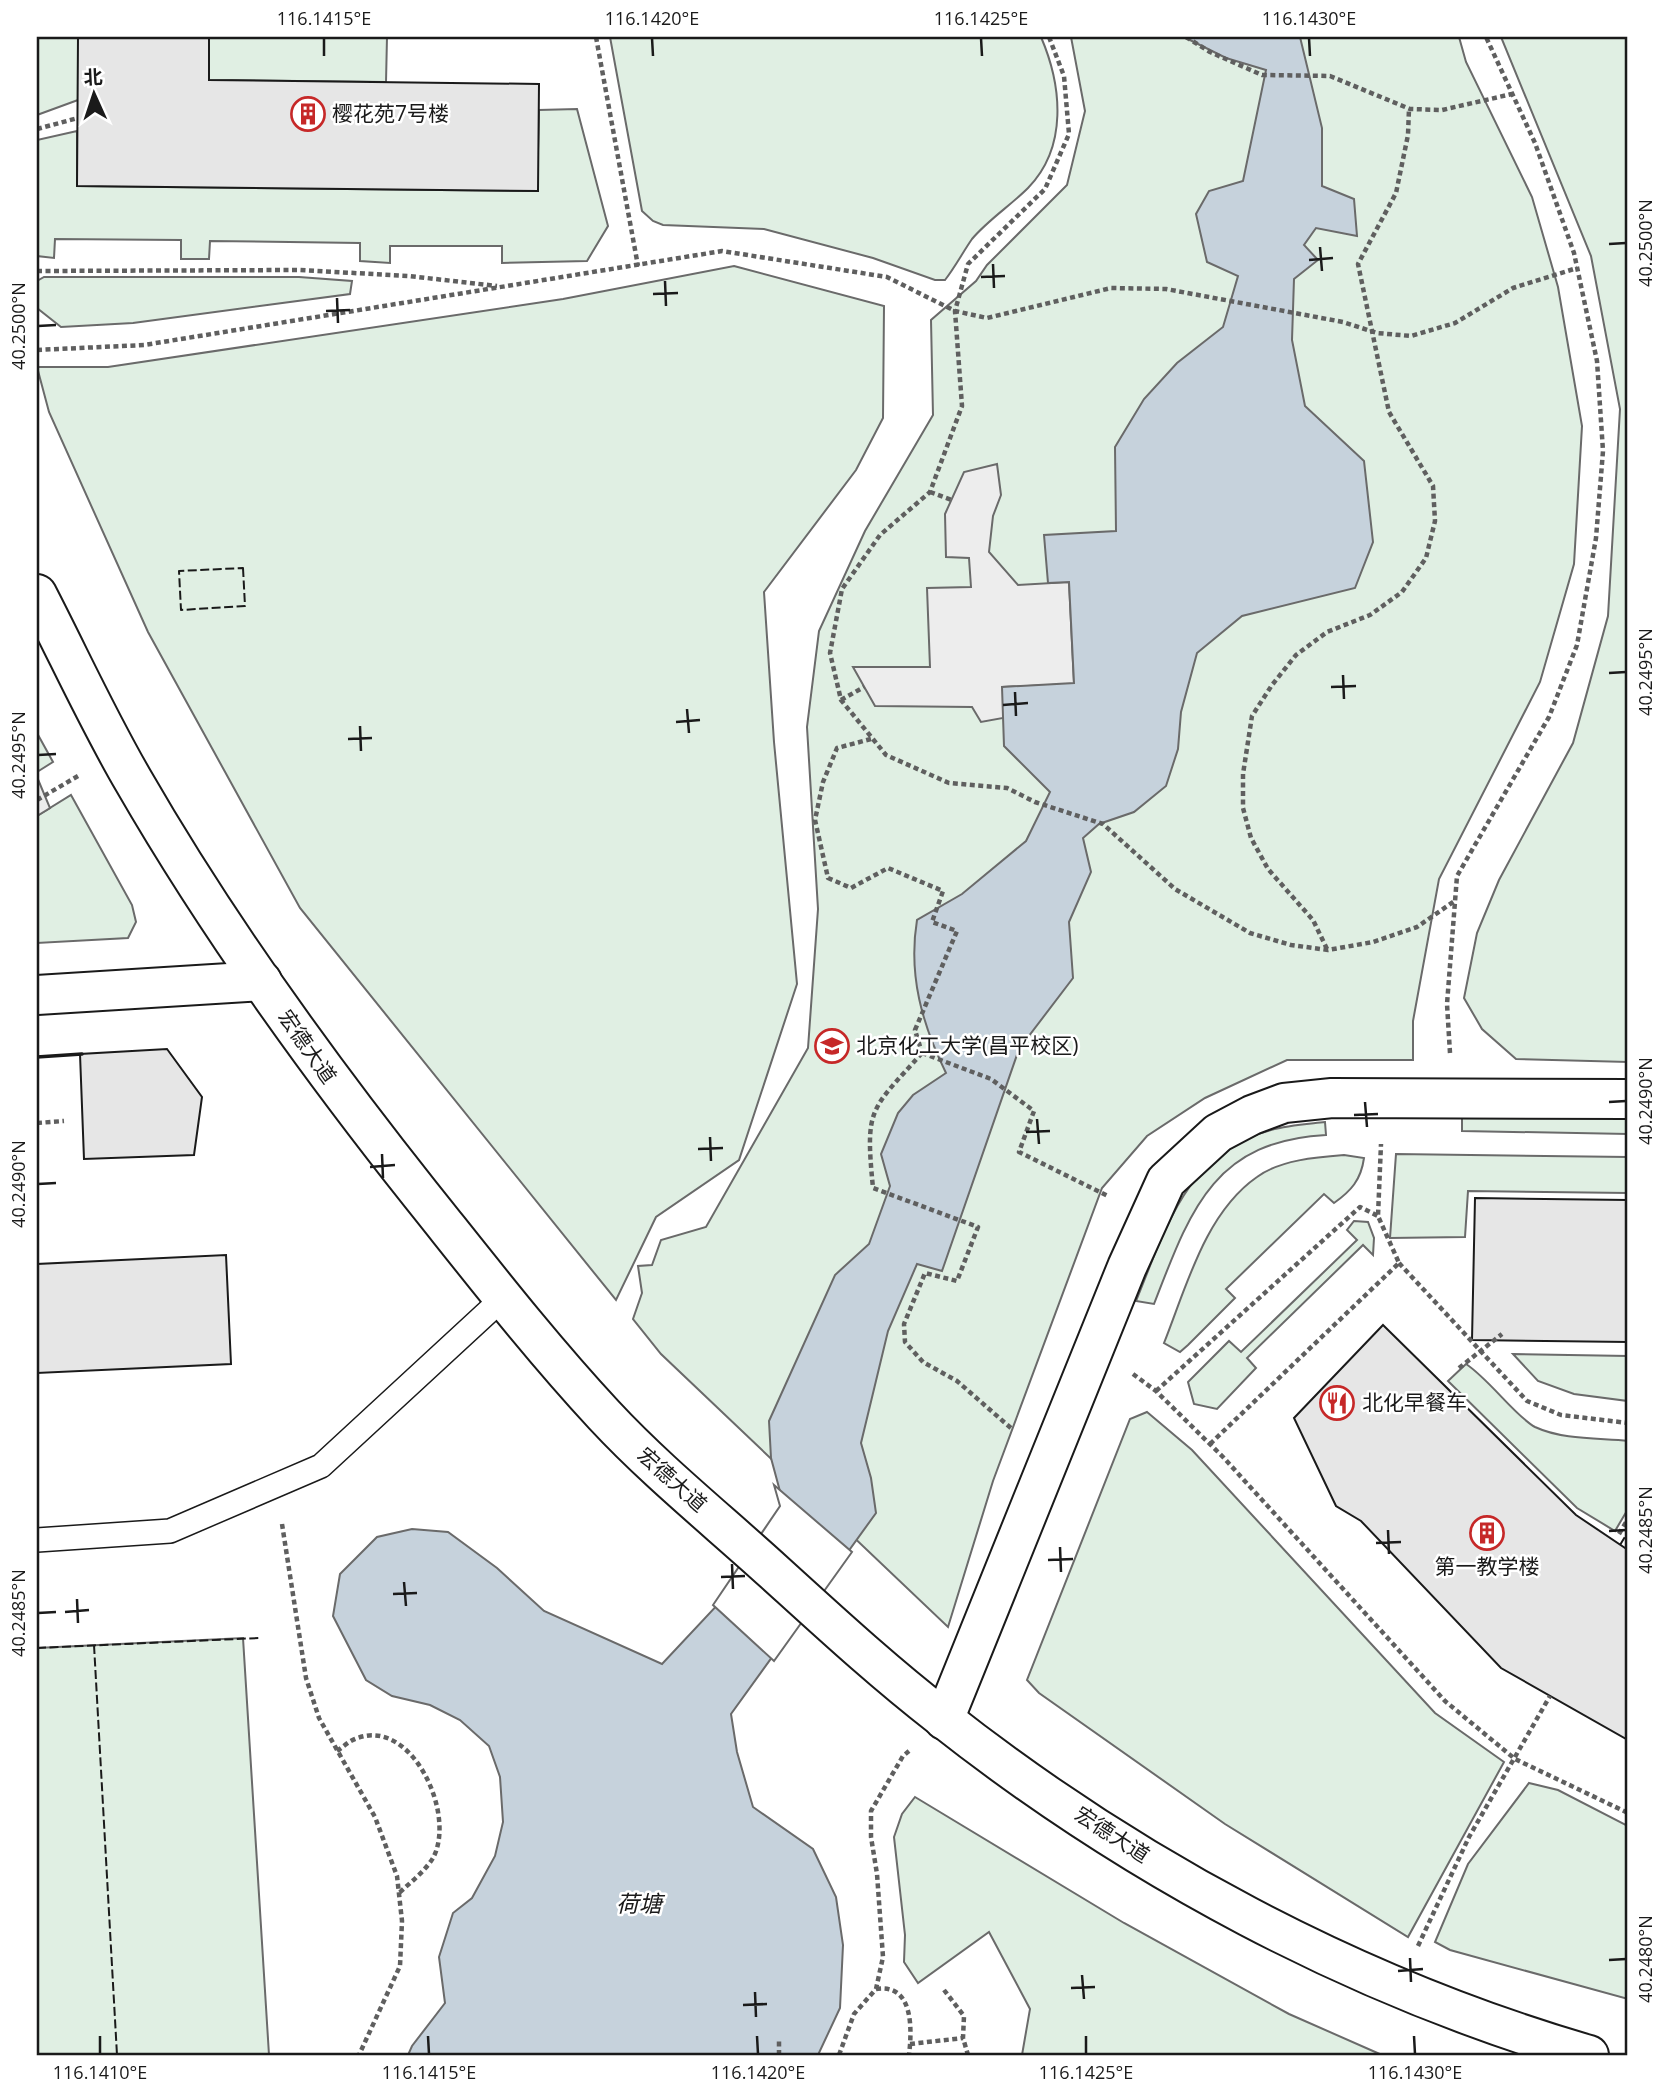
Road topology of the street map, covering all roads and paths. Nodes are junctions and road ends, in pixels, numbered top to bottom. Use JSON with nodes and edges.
{"nodes":[{"id":1,"x":596,"y":37,"type":"edge"},
{"id":2,"x":1049,"y":37,"type":"edge"},
{"id":3,"x":1186,"y":37,"type":"edge"},
{"id":4,"x":1486,"y":37,"type":"edge"},
{"id":5,"x":1512,"y":94,"type":"junction"},
{"id":6,"x":1409,"y":108,"type":"junction"},
{"id":7,"x":78,"y":118,"type":"dead end"},
{"id":8,"x":37,"y":129,"type":"edge"},
{"id":9,"x":638,"y":267,"type":"junction"},
{"id":10,"x":1577,"y":268,"type":"junction"},
{"id":11,"x":37,"y":271,"type":"edge"},
{"id":12,"x":505,"y":287,"type":"junction"},
{"id":13,"x":955,"y":311,"type":"junction"},
{"id":14,"x":1375,"y":332,"type":"junction"},
{"id":15,"x":37,"y":350,"type":"edge"},
{"id":16,"x":930,"y":492,"type":"junction"},
{"id":17,"x":952,"y":500,"type":"dead end"},
{"id":18,"x":37,"y":594,"type":"edge"},
{"id":19,"x":864,"y":687,"type":"dead end"},
{"id":20,"x":841,"y":700,"type":"junction"},
{"id":21,"x":872,"y":739,"type":"junction"},
{"id":22,"x":79,"y":775,"type":"dead end"},
{"id":23,"x":37,"y":800,"type":"edge"},
{"id":24,"x":1456,"y":900,"type":"junction"},
{"id":25,"x":1328,"y":950,"type":"junction"},
{"id":26,"x":262,"y":981,"type":"junction"},
{"id":27,"x":37,"y":995,"type":"edge"},
{"id":28,"x":922,"y":1053,"type":"junction"},
{"id":29,"x":1383,"y":1098,"type":"junction"},
{"id":30,"x":1453,"y":1099,"type":"junction"},
{"id":31,"x":1628,"y":1099,"type":"edge"},
{"id":32,"x":64,"y":1121,"type":"dead end"},
{"id":33,"x":37,"y":1123,"type":"edge"},
{"id":34,"x":1150,"y":1216,"type":"junction"},
{"id":35,"x":1378,"y":1216,"type":"junction"},
{"id":36,"x":1399,"y":1263,"type":"junction"},
{"id":37,"x":503,"y":1298,"type":"junction"},
{"id":38,"x":1502,"y":1334,"type":"dead end"},
{"id":39,"x":1095,"y":1347,"type":"junction"},
{"id":40,"x":1459,"y":1368,"type":"dead end"},
{"id":41,"x":1156,"y":1391,"type":"junction"},
{"id":42,"x":1628,"y":1423,"type":"edge"},
{"id":43,"x":1210,"y":1444,"type":"junction"},
{"id":44,"x":1049,"y":1462,"type":"junction"},
{"id":45,"x":276,"y":1486,"type":"junction"},
{"id":46,"x":1628,"y":1520,"type":"edge"},
{"id":47,"x":1619,"y":1534,"type":"dead end"},
{"id":48,"x":37,"y":1540,"type":"edge"},
{"id":49,"x":1550,"y":1696,"type":"dead end"},
{"id":50,"x":944,"y":1720,"type":"junction"},
{"id":51,"x":337,"y":1751,"type":"junction"},
{"id":52,"x":1515,"y":1759,"type":"junction"},
{"id":53,"x":1628,"y":1813,"type":"edge"},
{"id":54,"x":399,"y":1893,"type":"junction"},
{"id":55,"x":876,"y":1989,"type":"junction"},
{"id":56,"x":1401,"y":1989,"type":"junction"},
{"id":57,"x":944,"y":1990,"type":"dead end"},
{"id":58,"x":963,"y":2038,"type":"junction"},
{"id":59,"x":779,"y":2040,"type":"dead end"},
{"id":60,"x":910,"y":2044,"type":"junction"},
{"id":61,"x":359,"y":2055,"type":"edge"},
{"id":62,"x":779,"y":2055,"type":"edge"},
{"id":63,"x":839,"y":2055,"type":"edge"},
{"id":64,"x":909,"y":2055,"type":"edge"},
{"id":65,"x":968,"y":2055,"type":"edge"},
{"id":66,"x":1589,"y":2055,"type":"edge"}],
"edges":[{"from":1,"to":9,"type":"path"},
{"from":2,"to":13,"type":"path"},
{"from":3,"to":6,"type":"path"},
{"from":4,"to":5,"type":"path"},
{"from":5,"to":6,"type":"path"},
{"from":5,"to":10,"type":"path"},
{"from":6,"to":14,"type":"path"},
{"from":7,"to":8,"type":"path"},
{"from":9,"to":12,"type":"path"},
{"from":9,"to":13,"type":"path"},
{"from":10,"to":14,"type":"path"},
{"from":10,"to":24,"type":"path"},
{"from":11,"to":12,"type":"path"},
{"from":12,"to":15,"type":"path"},
{"from":13,"to":14,"type":"path"},
{"from":13,"to":16,"type":"path"},
{"from":14,"to":25,"type":"path"},
{"from":16,"to":17,"type":"path"},
{"from":16,"to":20,"type":"path"},
{"from":18,"to":26,"type":"street","name":"宏德大道"},
{"from":19,"to":20,"type":"path"},
{"from":20,"to":21,"type":"path"},
{"from":21,"to":25,"type":"path"},
{"from":21,"to":28,"type":"path"},
{"from":22,"to":23,"type":"path"},
{"from":24,"to":25,"type":"path"},
{"from":24,"to":30,"type":"path"},
{"from":26,"to":27,"type":"street"},
{"from":26,"to":37,"type":"street","name":"宏德大道"},
{"from":28,"to":34,"type":"path"},
{"from":28,"to":44,"type":"path"},
{"from":29,"to":30,"type":"street"},
{"from":29,"to":34,"type":"street"},
{"from":29,"to":35,"type":"path"},
{"from":30,"to":31,"type":"street"},
{"from":32,"to":33,"type":"path"},
{"from":34,"to":39,"type":"street"},
{"from":35,"to":36,"type":"path"},
{"from":35,"to":41,"type":"path"},
{"from":36,"to":42,"type":"path"},
{"from":36,"to":43,"type":"path"},
{"from":37,"to":45,"type":"lane"},
{"from":37,"to":50,"type":"street","name":"宏德大道"},
{"from":38,"to":40,"type":"path","bridge":true},
{"from":39,"to":41,"type":"path"},
{"from":39,"to":44,"type":"street"},
{"from":41,"to":43,"type":"path"},
{"from":43,"to":52,"type":"path"},
{"from":44,"to":50,"type":"street"},
{"from":45,"to":48,"type":"lane"},
{"from":45,"to":51,"type":"path"},
{"from":46,"to":47,"type":"path"},
{"from":49,"to":52,"type":"path"},
{"from":50,"to":55,"type":"path"},
{"from":50,"to":56,"type":"street","name":"宏德大道"},
{"from":51,"to":54,"type":"path"},
{"from":51,"to":54,"type":"path"},
{"from":52,"to":53,"type":"path"},
{"from":52,"to":56,"type":"path"},
{"from":54,"to":61,"type":"path"},
{"from":55,"to":60,"type":"path"},
{"from":55,"to":63,"type":"path"},
{"from":56,"to":66,"type":"street","name":"宏德大道"},
{"from":57,"to":58,"type":"path"},
{"from":58,"to":60,"type":"path"},
{"from":58,"to":65,"type":"path"},
{"from":59,"to":62,"type":"path"},
{"from":60,"to":64,"type":"path"}]}
